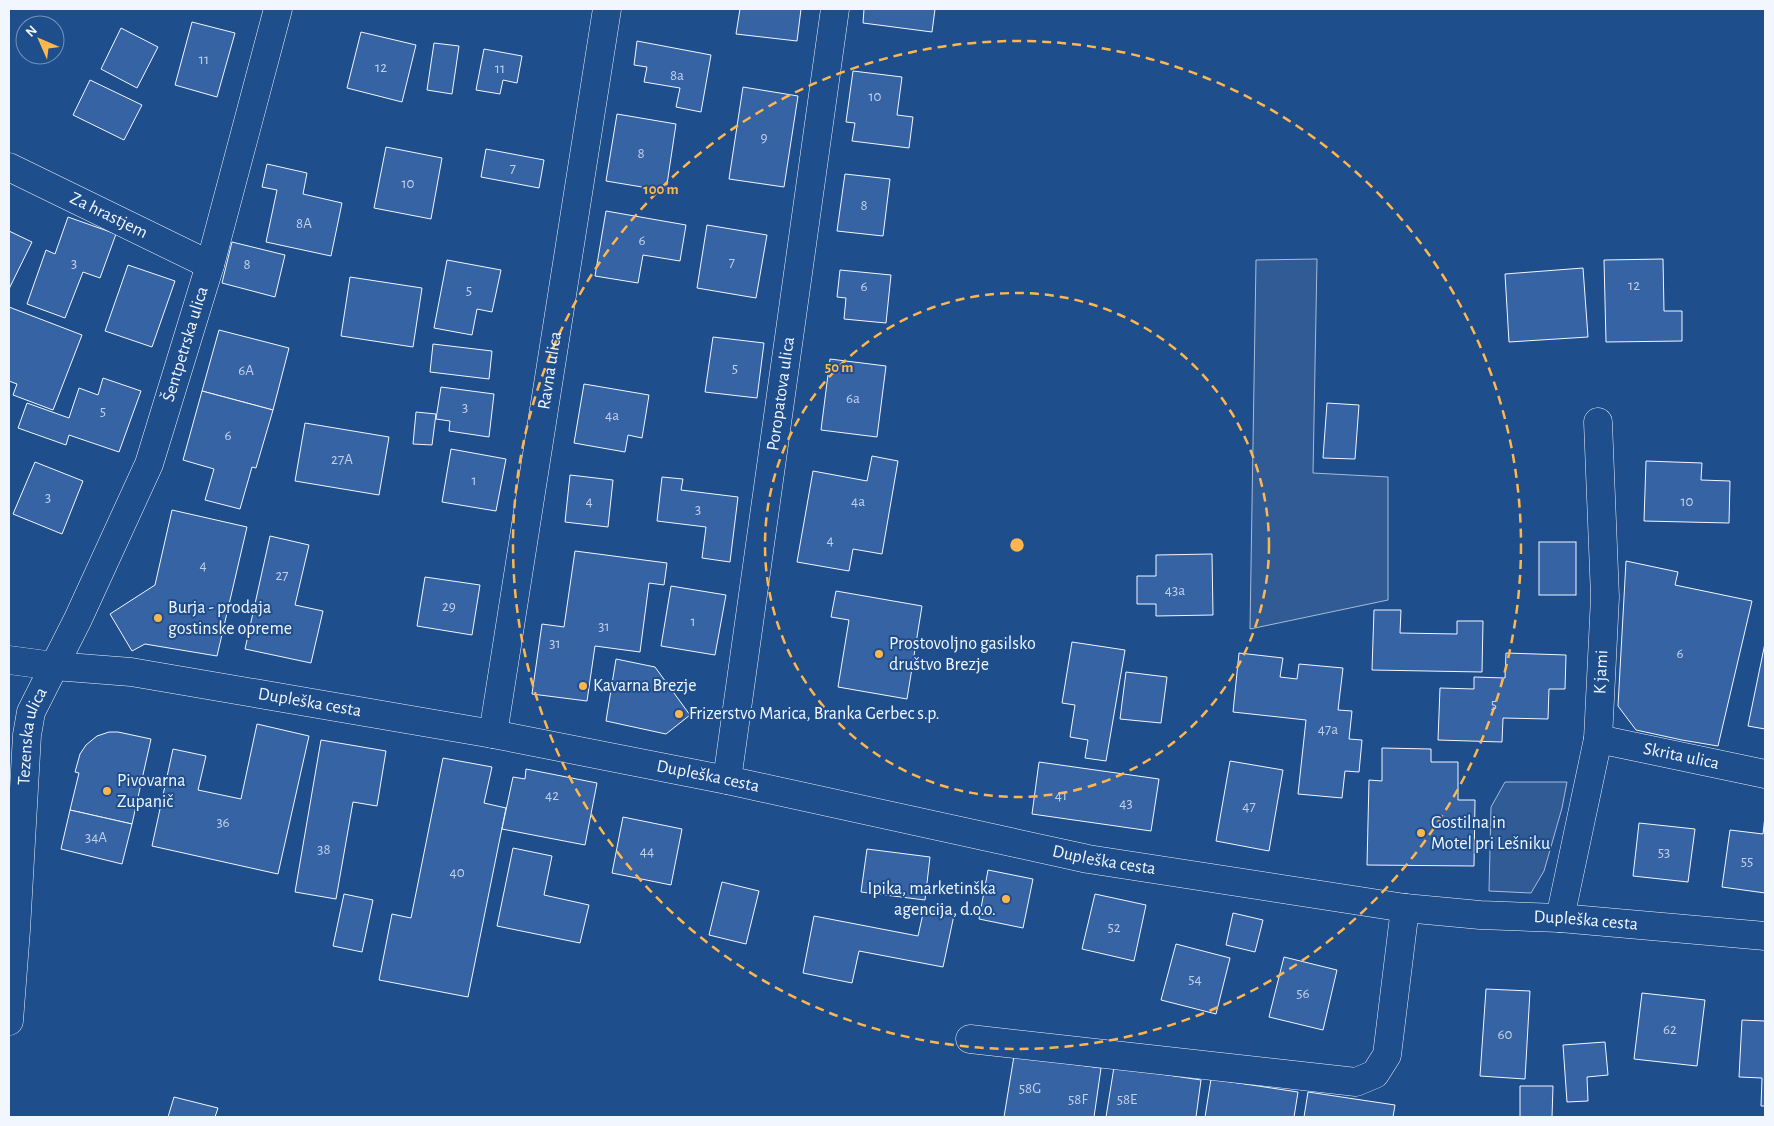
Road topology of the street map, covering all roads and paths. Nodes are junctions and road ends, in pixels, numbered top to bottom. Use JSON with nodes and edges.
{"nodes":[{"id":1,"x":278,"y":9,"type":"edge"},
{"id":2,"x":607,"y":9,"type":"edge"},
{"id":3,"x":836,"y":9,"type":"edge"},
{"id":4,"x":9,"y":167,"type":"edge"},
{"id":5,"x":210,"y":265,"type":"junction"},
{"id":6,"x":1598,"y":422,"type":"dead end"},
{"id":7,"x":9,"y":660,"type":"edge"},
{"id":8,"x":54,"y":666,"type":"junction"},
{"id":9,"x":493,"y":734,"type":"junction"},
{"id":10,"x":1598,"y":740,"type":"junction"},
{"id":11,"x":1765,"y":774,"type":"edge"},
{"id":12,"x":727,"y":780,"type":"junction"},
{"id":13,"x":1405,"y":908,"type":"junction"},
{"id":14,"x":1560,"y":918,"type":"junction"},
{"id":15,"x":1765,"y":936,"type":"edge"},
{"id":16,"x":9,"y":1021,"type":"edge"},
{"id":17,"x":970,"y":1039,"type":"dead end"}],
"edges":[{"from":1,"to":5,"type":"street","name":"Šentpetrska ulica"},
{"from":2,"to":9,"type":"street","name":"Ravna ulica"},
{"from":3,"to":12,"type":"street","name":"Poropatova ulica"},
{"from":4,"to":5,"type":"street","name":"Za hrastjem"},
{"from":5,"to":8,"type":"street","name":"Šentpetrska ulica"},
{"from":6,"to":10,"type":"street","name":"K jami"},
{"from":7,"to":8,"type":"street","name":"Dupleška cesta"},
{"from":8,"to":9,"type":"street","name":"Dupleška cesta"},
{"from":8,"to":16,"type":"street","name":"Tezenska ulica"},
{"from":9,"to":12,"type":"street","name":"Dupleška cesta"},
{"from":10,"to":11,"type":"street","name":"Skrita ulica"},
{"from":10,"to":14,"type":"street","name":"K jami"},
{"from":12,"to":13,"type":"street","name":"Dupleška cesta"},
{"from":13,"to":14,"type":"street","name":"Dupleška cesta"},
{"from":13,"to":17,"type":"street"},
{"from":14,"to":15,"type":"street","name":"Dupleška cesta"}]}
